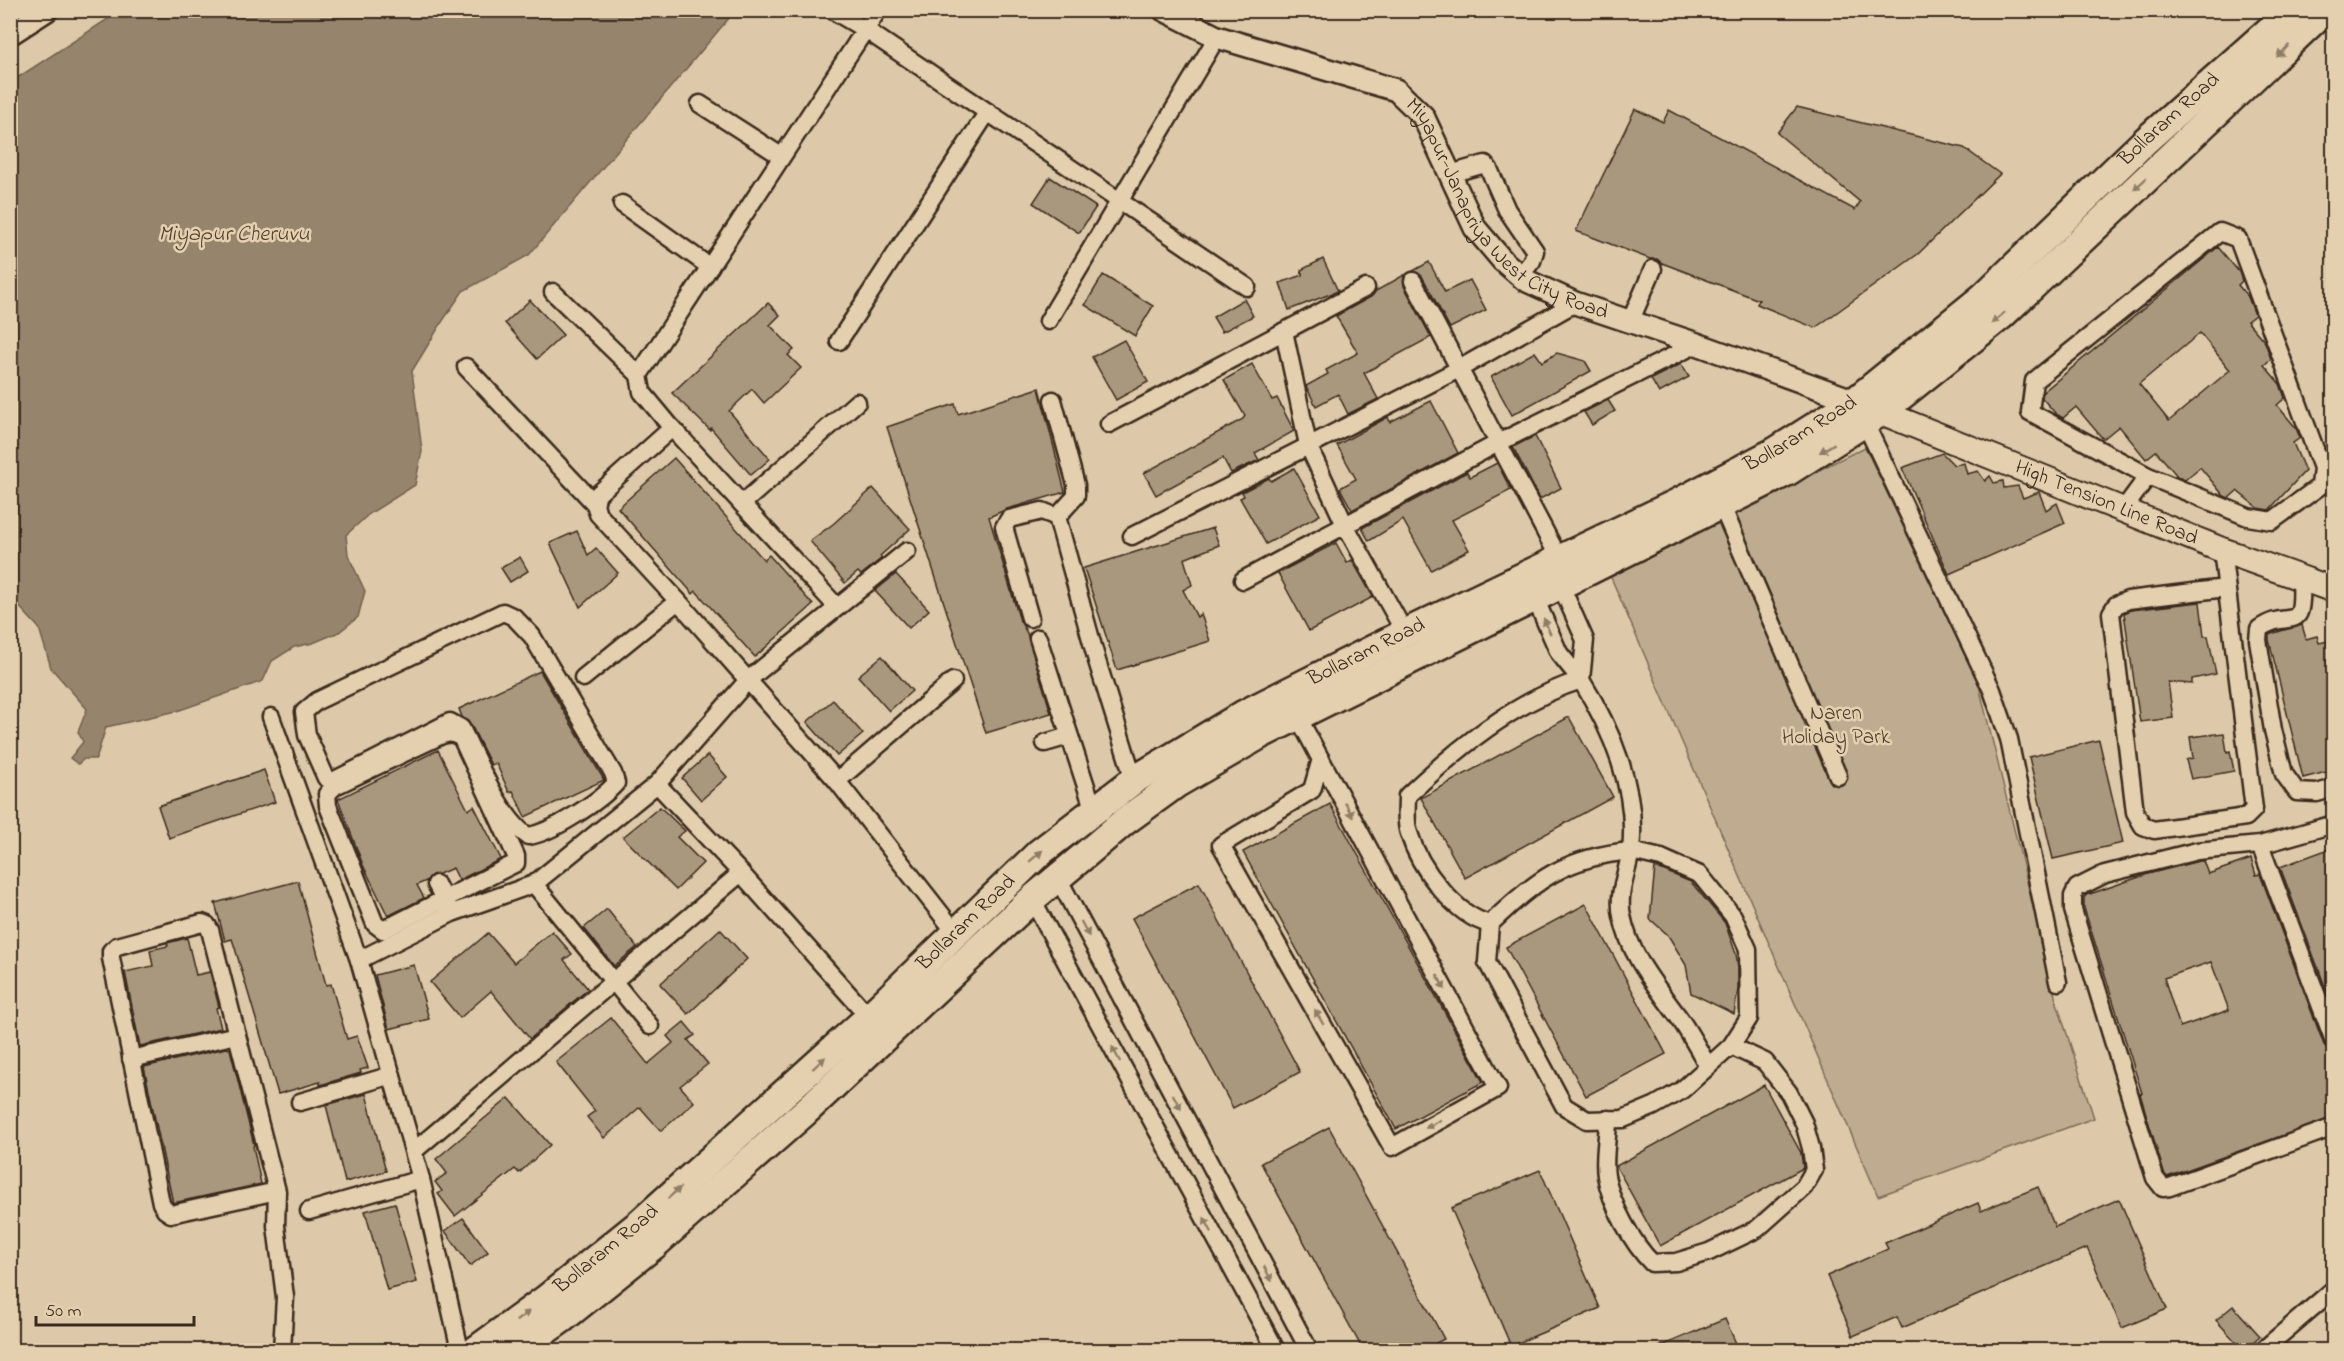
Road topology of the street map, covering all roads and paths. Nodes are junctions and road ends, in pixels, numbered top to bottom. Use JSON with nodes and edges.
{"nodes":[{"id":1,"x":47,"y":10,"type":"edge"},
{"id":2,"x":832,"y":10,"type":"edge"},
{"id":3,"x":878,"y":10,"type":"edge"},
{"id":4,"x":1164,"y":10,"type":"edge"},
{"id":5,"x":2292,"y":10,"type":"edge"},
{"id":6,"x":2325,"y":10,"type":"edge"},
{"id":7,"x":866,"y":30,"type":"junction"},
{"id":8,"x":10,"y":34,"type":"edge"},
{"id":9,"x":1217,"y":37,"type":"junction"},
{"id":10,"x":700,"y":104,"type":"dead end"},
{"id":11,"x":987,"y":113,"type":"junction"},
{"id":12,"x":781,"y":156,"type":"junction"},
{"id":13,"x":1450,"y":174,"type":"junction"},
{"id":14,"x":1120,"y":200,"type":"junction"},
{"id":15,"x":622,"y":204,"type":"dead end"},
{"id":16,"x":710,"y":267,"type":"junction"},
{"id":17,"x":1653,"y":269,"type":"dead end"},
{"id":18,"x":1520,"y":276,"type":"junction"},
{"id":19,"x":1413,"y":281,"type":"dead end"},
{"id":20,"x":1247,"y":287,"type":"dead end"},
{"id":21,"x":1366,"y":288,"type":"dead end"},
{"id":22,"x":553,"y":292,"type":"dead end"},
{"id":23,"x":1575,"y":303,"type":"junction"},
{"id":24,"x":1048,"y":321,"type":"dead end"},
{"id":25,"x":1630,"y":322,"type":"junction"},
{"id":26,"x":1284,"y":331,"type":"junction"},
{"id":27,"x":839,"y":341,"type":"dead end"},
{"id":28,"x":1697,"y":344,"type":"junction"},
{"id":29,"x":466,"y":367,"type":"dead end"},
{"id":30,"x":1459,"y":369,"type":"junction"},
{"id":31,"x":639,"y":375,"type":"junction"},
{"id":32,"x":1053,"y":400,"type":"dead end"},
{"id":33,"x":857,"y":402,"type":"dead end"},
{"id":34,"x":1867,"y":412,"type":"junction"},
{"id":35,"x":1109,"y":424,"type":"dead end"},
{"id":36,"x":672,"y":428,"type":"junction"},
{"id":37,"x":1498,"y":442,"type":"junction"},
{"id":38,"x":1308,"y":445,"type":"junction"},
{"id":39,"x":2148,"y":476,"type":"junction"},
{"id":40,"x":595,"y":504,"type":"junction"},
{"id":41,"x":742,"y":504,"type":"junction"},
{"id":42,"x":1721,"y":504,"type":"junction"},
{"id":43,"x":2123,"y":510,"type":"junction"},
{"id":44,"x":1057,"y":517,"type":"junction"},
{"id":45,"x":1345,"y":525,"type":"junction"},
{"id":46,"x":1132,"y":537,"type":"dead end"},
{"id":47,"x":907,"y":550,"type":"dead end"},
{"id":48,"x":2222,"y":550,"type":"junction"},
{"id":49,"x":1560,"y":573,"type":"junction"},
{"id":50,"x":2301,"y":578,"type":"junction"},
{"id":51,"x":1242,"y":580,"type":"dead end"},
{"id":52,"x":2226,"y":588,"type":"junction"},
{"id":53,"x":2334,"y":590,"type":"edge"},
{"id":54,"x":1535,"y":598,"type":"junction"},
{"id":55,"x":678,"y":601,"type":"junction"},
{"id":56,"x":837,"y":608,"type":"junction"},
{"id":57,"x":1030,"y":618,"type":"dead end"},
{"id":58,"x":1405,"y":633,"type":"junction"},
{"id":59,"x":1038,"y":638,"type":"dead end"},
{"id":60,"x":584,"y":678,"type":"dead end"},
{"id":61,"x":748,"y":680,"type":"junction"},
{"id":62,"x":1581,"y":680,"type":"junction"},
{"id":63,"x":953,"y":681,"type":"dead end"},
{"id":64,"x":271,"y":717,"type":"dead end"},
{"id":65,"x":1298,"y":717,"type":"junction"},
{"id":66,"x":1069,"y":736,"type":"junction"},
{"id":67,"x":1045,"y":743,"type":"dead end"},
{"id":68,"x":1321,"y":759,"type":"junction"},
{"id":69,"x":1838,"y":776,"type":"dead end"},
{"id":70,"x":1134,"y":780,"type":"junction"},
{"id":71,"x":837,"y":781,"type":"junction"},
{"id":72,"x":616,"y":783,"type":"junction"},
{"id":73,"x":657,"y":784,"type":"junction"},
{"id":74,"x":2334,"y":788,"type":"edge"},
{"id":75,"x":633,"y":804,"type":"junction"},
{"id":76,"x":1094,"y":811,"type":"junction"},
{"id":77,"x":569,"y":818,"type":"junction"},
{"id":78,"x":2334,"y":824,"type":"edge"},
{"id":79,"x":584,"y":843,"type":"junction"},
{"id":80,"x":2260,"y":845,"type":"junction"},
{"id":81,"x":1631,"y":850,"type":"junction"},
{"id":82,"x":741,"y":873,"type":"junction"},
{"id":83,"x":1058,"y":878,"type":"junction"},
{"id":84,"x":436,"y":884,"type":"dead end"},
{"id":85,"x":534,"y":884,"type":"junction"},
{"id":86,"x":1032,"y":899,"type":"junction"},
{"id":87,"x":448,"y":907,"type":"junction"},
{"id":88,"x":1490,"y":924,"type":"junction"},
{"id":89,"x":956,"y":933,"type":"junction"},
{"id":90,"x":359,"y":960,"type":"junction"},
{"id":91,"x":614,"y":981,"type":"junction"},
{"id":92,"x":2058,"y":982,"type":"dead end"},
{"id":93,"x":869,"y":1017,"type":"junction"},
{"id":94,"x":650,"y":1026,"type":"dead end"},
{"id":95,"x":237,"y":1035,"type":"junction"},
{"id":96,"x":2334,"y":1041,"type":"edge"},
{"id":97,"x":1731,"y":1046,"type":"junction"},
{"id":98,"x":131,"y":1059,"type":"junction"},
{"id":99,"x":1708,"y":1066,"type":"junction"},
{"id":100,"x":392,"y":1075,"type":"junction"},
{"id":101,"x":300,"y":1102,"type":"dead end"},
{"id":102,"x":1608,"y":1119,"type":"junction"},
{"id":103,"x":2334,"y":1127,"type":"edge"},
{"id":104,"x":414,"y":1151,"type":"junction"},
{"id":105,"x":421,"y":1179,"type":"junction"},
{"id":106,"x":277,"y":1191,"type":"junction"},
{"id":107,"x":309,"y":1211,"type":"dead end"},
{"id":108,"x":2334,"y":1289,"type":"edge"},
{"id":109,"x":282,"y":1350,"type":"edge"},
{"id":110,"x":460,"y":1350,"type":"edge"},
{"id":111,"x":476,"y":1350,"type":"edge"},
{"id":112,"x":518,"y":1350,"type":"edge"},
{"id":113,"x":1276,"y":1350,"type":"edge"},
{"id":114,"x":1309,"y":1350,"type":"edge"},
{"id":115,"x":2263,"y":1350,"type":"edge"}],
"edges":[{"from":1,"to":8,"type":"street"},
{"from":2,"to":7,"type":"street"},
{"from":3,"to":7,"type":"street"},
{"from":4,"to":9,"type":"street","name":"Miyapur-Janapriya West City Road"},
{"from":5,"to":34,"type":"main road","name":"Bollaram Road"},
{"from":6,"to":34,"type":"main road","name":"Bollaram Road","one_way":true},
{"from":7,"to":11,"type":"street"},
{"from":7,"to":12,"type":"street"},
{"from":9,"to":13,"type":"street","name":"Miyapur-Janapriya West City Road"},
{"from":9,"to":14,"type":"street"},
{"from":10,"to":12,"type":"street"},
{"from":11,"to":14,"type":"street"},
{"from":11,"to":27,"type":"street"},
{"from":12,"to":16,"type":"street"},
{"from":13,"to":18,"type":"street","name":"Miyapur-Janapriya West City Road"},
{"from":13,"to":18,"type":"street"},
{"from":14,"to":20,"type":"street"},
{"from":14,"to":24,"type":"street"},
{"from":15,"to":16,"type":"street"},
{"from":16,"to":31,"type":"street"},
{"from":17,"to":25,"type":"street"},
{"from":18,"to":23,"type":"street","name":"Miyapur-Janapriya West City Road"},
{"from":19,"to":30,"type":"street"},
{"from":21,"to":26,"type":"street"},
{"from":22,"to":31,"type":"street"},
{"from":23,"to":25,"type":"street","name":"Miyapur-Janapriya West City Road"},
{"from":23,"to":30,"type":"street"},
{"from":25,"to":28,"type":"street","name":"Miyapur-Janapriya West City Road"},
{"from":26,"to":35,"type":"street"},
{"from":26,"to":38,"type":"street"},
{"from":28,"to":34,"type":"street","name":"Miyapur-Janapriya West City Road"},
{"from":28,"to":37,"type":"street"},
{"from":29,"to":40,"type":"street"},
{"from":30,"to":37,"type":"street"},
{"from":30,"to":38,"type":"street"},
{"from":31,"to":36,"type":"street"},
{"from":32,"to":44,"type":"street"},
{"from":33,"to":41,"type":"street"},
{"from":34,"to":42,"type":"main road","name":"Bollaram Road","one_way":true},
{"from":34,"to":43,"type":"main road","name":"High Tension Line Road"},
{"from":34,"to":49,"type":"main road","name":"Bollaram Road"},
{"from":34,"to":92,"type":"street"},
{"from":36,"to":40,"type":"street"},
{"from":36,"to":41,"type":"street"},
{"from":37,"to":45,"type":"street"},
{"from":37,"to":49,"type":"street"},
{"from":38,"to":45,"type":"street"},
{"from":38,"to":46,"type":"street"},
{"from":39,"to":39,"type":"street"},
{"from":39,"to":43,"type":"street"},
{"from":40,"to":55,"type":"street"},
{"from":41,"to":56,"type":"street"},
{"from":42,"to":49,"type":"main road","name":"Bollaram Road"},
{"from":42,"to":69,"type":"street"},
{"from":43,"to":48,"type":"main road","name":"High Tension Line Road"},
{"from":44,"to":57,"type":"street"},
{"from":44,"to":70,"type":"street"},
{"from":45,"to":51,"type":"street"},
{"from":45,"to":58,"type":"street"},
{"from":47,"to":56,"type":"street"},
{"from":48,"to":50,"type":"main road","name":"High Tension Line Road"},
{"from":48,"to":52,"type":"street"},
{"from":49,"to":54,"type":"main road","name":"Bollaram Road"},
{"from":49,"to":58,"type":"main road","name":"Bollaram Road"},
{"from":49,"to":62,"type":"street"},
{"from":50,"to":53,"type":"main road","name":"High Tension Line Road"},
{"from":50,"to":74,"type":"street"},
{"from":52,"to":52,"type":"street"},
{"from":62,"to":54,"type":"street","one_way":true},
{"from":54,"to":65,"type":"main road","name":"Bollaram Road"},
{"from":55,"to":60,"type":"street"},
{"from":55,"to":61,"type":"street"},
{"from":56,"to":61,"type":"street"},
{"from":58,"to":70,"type":"main road","name":"Bollaram Road"},
{"from":59,"to":66,"type":"street"},
{"from":61,"to":71,"type":"street"},
{"from":61,"to":73,"type":"street"},
{"from":62,"to":81,"type":"street"},
{"from":62,"to":88,"type":"street"},
{"from":63,"to":71,"type":"street"},
{"from":64,"to":90,"type":"street"},
{"from":65,"to":68,"type":"street"},
{"from":65,"to":83,"type":"main road","name":"Bollaram Road"},
{"from":66,"to":67,"type":"street"},
{"from":66,"to":76,"type":"street"},
{"from":68,"to":68,"type":"street","one_way":true},
{"from":70,"to":76,"type":"main road","name":"Bollaram Road"},
{"from":71,"to":89,"type":"street"},
{"from":72,"to":75,"type":"street"},
{"from":72,"to":77,"type":"street"},
{"from":72,"to":77,"type":"street"},
{"from":73,"to":75,"type":"street"},
{"from":73,"to":82,"type":"street"},
{"from":75,"to":79,"type":"street"},
{"from":89,"to":76,"type":"main road","name":"Bollaram Road","one_way":true},
{"from":77,"to":79,"type":"street"},
{"from":78,"to":80,"type":"street"},
{"from":79,"to":85,"type":"street"},
{"from":80,"to":96,"type":"street"},
{"from":80,"to":103,"type":"street"},
{"from":81,"to":88,"type":"street"},
{"from":81,"to":97,"type":"street"},
{"from":81,"to":99,"type":"street"},
{"from":82,"to":91,"type":"street"},
{"from":82,"to":93,"type":"street"},
{"from":83,"to":86,"type":"main road","name":"Bollaram Road"},
{"from":83,"to":114,"type":"street","one_way":true},
{"from":84,"to":87,"type":"street"},
{"from":85,"to":87,"type":"street"},
{"from":85,"to":91,"type":"street"},
{"from":86,"to":112,"type":"main road","name":"Bollaram Road"},
{"from":113,"to":86,"type":"street","one_way":true},
{"from":87,"to":87,"type":"street"},
{"from":87,"to":90,"type":"street"},
{"from":88,"to":102,"type":"street"},
{"from":89,"to":93,"type":"main road","name":"Bollaram Road"},
{"from":90,"to":100,"type":"street"},
{"from":91,"to":94,"type":"street"},
{"from":91,"to":104,"type":"street"},
{"from":111,"to":93,"type":"main road","name":"Bollaram Road","one_way":true},
{"from":95,"to":98,"type":"street"},
{"from":95,"to":98,"type":"street"},
{"from":95,"to":106,"type":"street"},
{"from":97,"to":99,"type":"street"},
{"from":97,"to":102,"type":"street"},
{"from":98,"to":106,"type":"street"},
{"from":99,"to":102,"type":"street"},
{"from":100,"to":101,"type":"street"},
{"from":100,"to":104,"type":"street"},
{"from":104,"to":105,"type":"street"},
{"from":105,"to":107,"type":"street"},
{"from":105,"to":110,"type":"street"},
{"from":106,"to":109,"type":"street"},
{"from":108,"to":115,"type":"street"}]}
